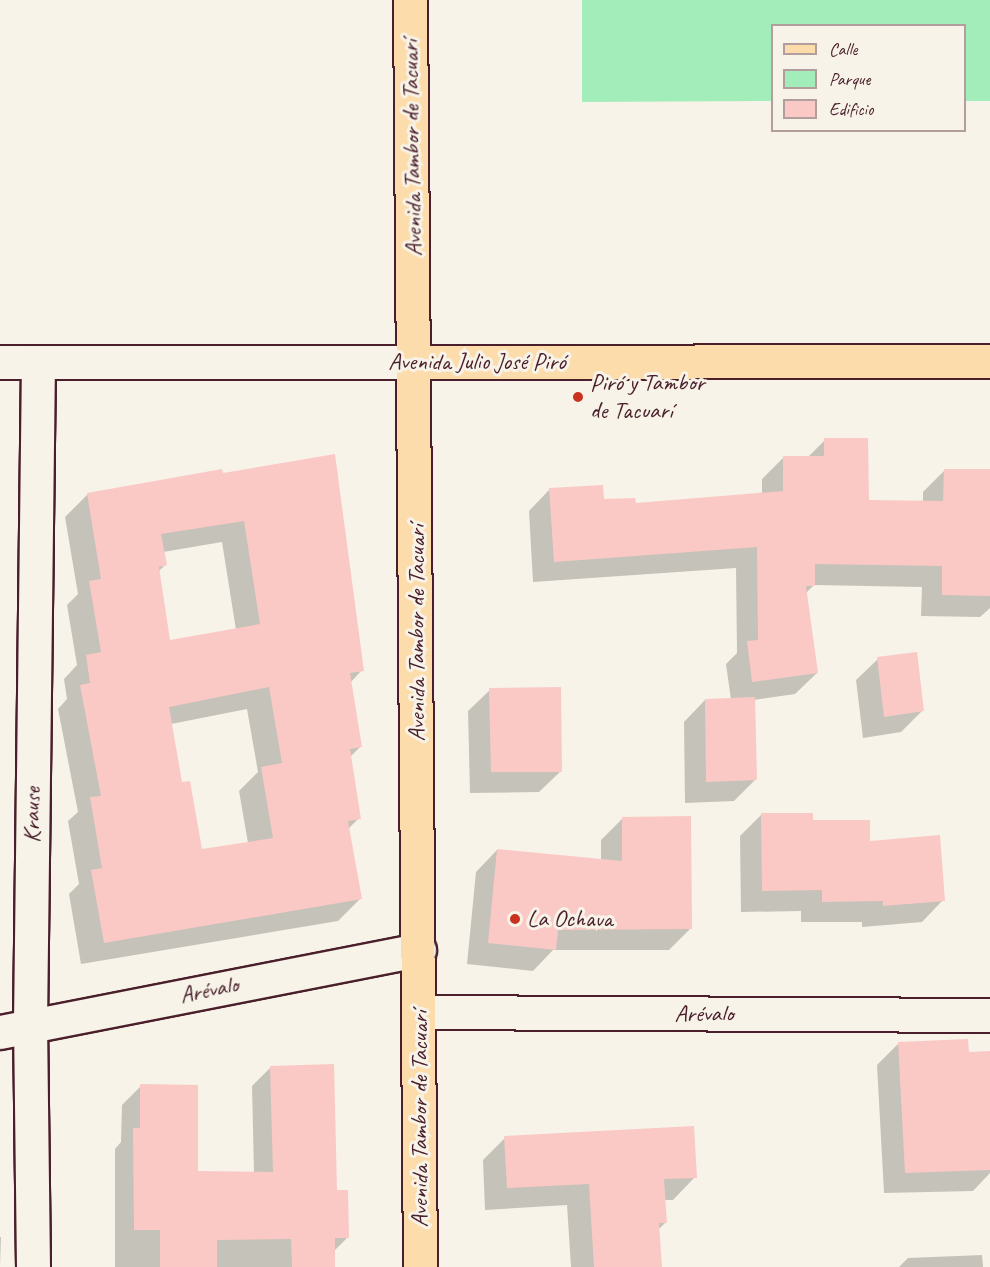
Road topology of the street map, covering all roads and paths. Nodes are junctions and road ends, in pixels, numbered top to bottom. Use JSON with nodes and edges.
{"nodes":[{"id":1,"x":410,"y":0,"type":"edge"},
{"id":2,"x":990,"y":361,"type":"edge"},
{"id":3,"x":0,"y":362,"type":"edge"},
{"id":4,"x":38,"y":362,"type":"junction"},
{"id":5,"x":415,"y":362,"type":"junction"},
{"id":6,"x":419,"y":950,"type":"junction"},
{"id":7,"x":419,"y":1012,"type":"junction"},
{"id":8,"x":990,"y":1015,"type":"edge"},
{"id":9,"x":15,"y":1028,"type":"edge"},
{"id":10,"x":33,"y":1267,"type":"edge"},
{"id":11,"x":420,"y":1267,"type":"edge"}],
"edges":[{"from":1,"to":5,"type":"main road","name":"Avenida Tambor de Tacuarí"},
{"from":2,"to":5,"type":"main road","name":"Avenida Julio José Piró"},
{"from":3,"to":4,"type":"street","name":"Avenida Julio José Piró"},
{"from":4,"to":5,"type":"street","name":"Avenida Julio José Piró"},
{"from":4,"to":9,"type":"street","name":"Krause"},
{"from":5,"to":6,"type":"main road","name":"Avenida Tambor de Tacuarí"},
{"from":6,"to":7,"type":"main road","name":"Avenida Tambor de Tacuarí"},
{"from":6,"to":9,"type":"street","name":"Arévalo"},
{"from":7,"to":8,"type":"street","name":"Arévalo"},
{"from":7,"to":11,"type":"main road","name":"Avenida Tambor de Tacuarí"},
{"from":9,"to":10,"type":"street","name":"Krause"}]}
